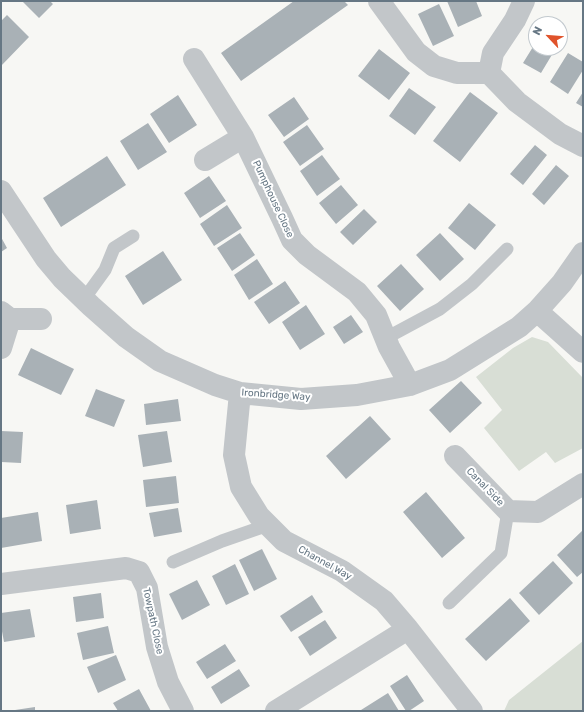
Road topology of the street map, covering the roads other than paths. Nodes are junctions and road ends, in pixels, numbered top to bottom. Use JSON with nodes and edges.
{"nodes":[{"id":1,"x":379,"y":1,"type":"edge"},
{"id":2,"x":524,"y":1,"type":"edge"},
{"id":3,"x":194,"y":59,"type":"dead end"},
{"id":4,"x":489,"y":73,"type":"junction"},
{"id":5,"x":243,"y":137,"type":"junction"},
{"id":6,"x":583,"y":146,"type":"edge"},
{"id":7,"x":205,"y":160,"type":"dead end"},
{"id":8,"x":1,"y":191,"type":"edge"},
{"id":9,"x":132,"y":236,"type":"dead end"},
{"id":10,"x":508,"y":249,"type":"dead end"},
{"id":11,"x":583,"y":253,"type":"edge"},
{"id":12,"x":84,"y":299,"type":"junction"},
{"id":13,"x":537,"y":311,"type":"junction"},
{"id":14,"x":5,"y":315,"type":"edge"},
{"id":15,"x":41,"y":319,"type":"dead end"},
{"id":16,"x":386,"y":338,"type":"junction"},
{"id":17,"x":1,"y":348,"type":"edge"},
{"id":18,"x":583,"y":352,"type":"edge"},
{"id":19,"x":410,"y":385,"type":"junction"},
{"id":20,"x":240,"y":393,"type":"junction"},
{"id":21,"x":455,"y":456,"type":"dead end"},
{"id":22,"x":583,"y":484,"type":"edge"},
{"id":23,"x":508,"y":511,"type":"junction"},
{"id":24,"x":268,"y":525,"type":"junction"},
{"id":25,"x":173,"y":562,"type":"dead end"},
{"id":26,"x":1,"y":584,"type":"edge"},
{"id":27,"x":449,"y":603,"type":"dead end"},
{"id":28,"x":408,"y":629,"type":"junction"},
{"id":29,"x":183,"y":711,"type":"edge"},
{"id":30,"x":276,"y":711,"type":"edge"},
{"id":31,"x":472,"y":711,"type":"edge"}],
"edges":[{"from":1,"to":4,"type":"street"},
{"from":2,"to":4,"type":"street"},
{"from":3,"to":5,"type":"street","name":"Pumphouse Close"},
{"from":4,"to":6,"type":"street"},
{"from":5,"to":7,"type":"street"},
{"from":5,"to":16,"type":"street","name":"Pumphouse Close"},
{"from":8,"to":12,"type":"street","name":"Ironbridge Way"},
{"from":9,"to":12,"type":"lane"},
{"from":10,"to":16,"type":"lane"},
{"from":11,"to":13,"type":"street","name":"Ironbridge Way"},
{"from":12,"to":20,"type":"street","name":"Ironbridge Way"},
{"from":13,"to":18,"type":"street"},
{"from":13,"to":19,"type":"street","name":"Ironbridge Way"},
{"from":14,"to":15,"type":"street"},
{"from":14,"to":17,"type":"street"},
{"from":16,"to":19,"type":"street","name":"Pumphouse Close"},
{"from":19,"to":20,"type":"street","name":"Ironbridge Way"},
{"from":20,"to":24,"type":"street","name":"Channel Way"},
{"from":21,"to":23,"type":"street","name":"Canal Side"},
{"from":22,"to":23,"type":"street","name":"Canal Side"},
{"from":23,"to":27,"type":"lane"},
{"from":24,"to":25,"type":"lane"},
{"from":24,"to":28,"type":"street","name":"Channel Way"},
{"from":26,"to":29,"type":"street","name":"Towpath Close"},
{"from":28,"to":30,"type":"street"},
{"from":28,"to":31,"type":"street","name":"Channel Way"}]}
